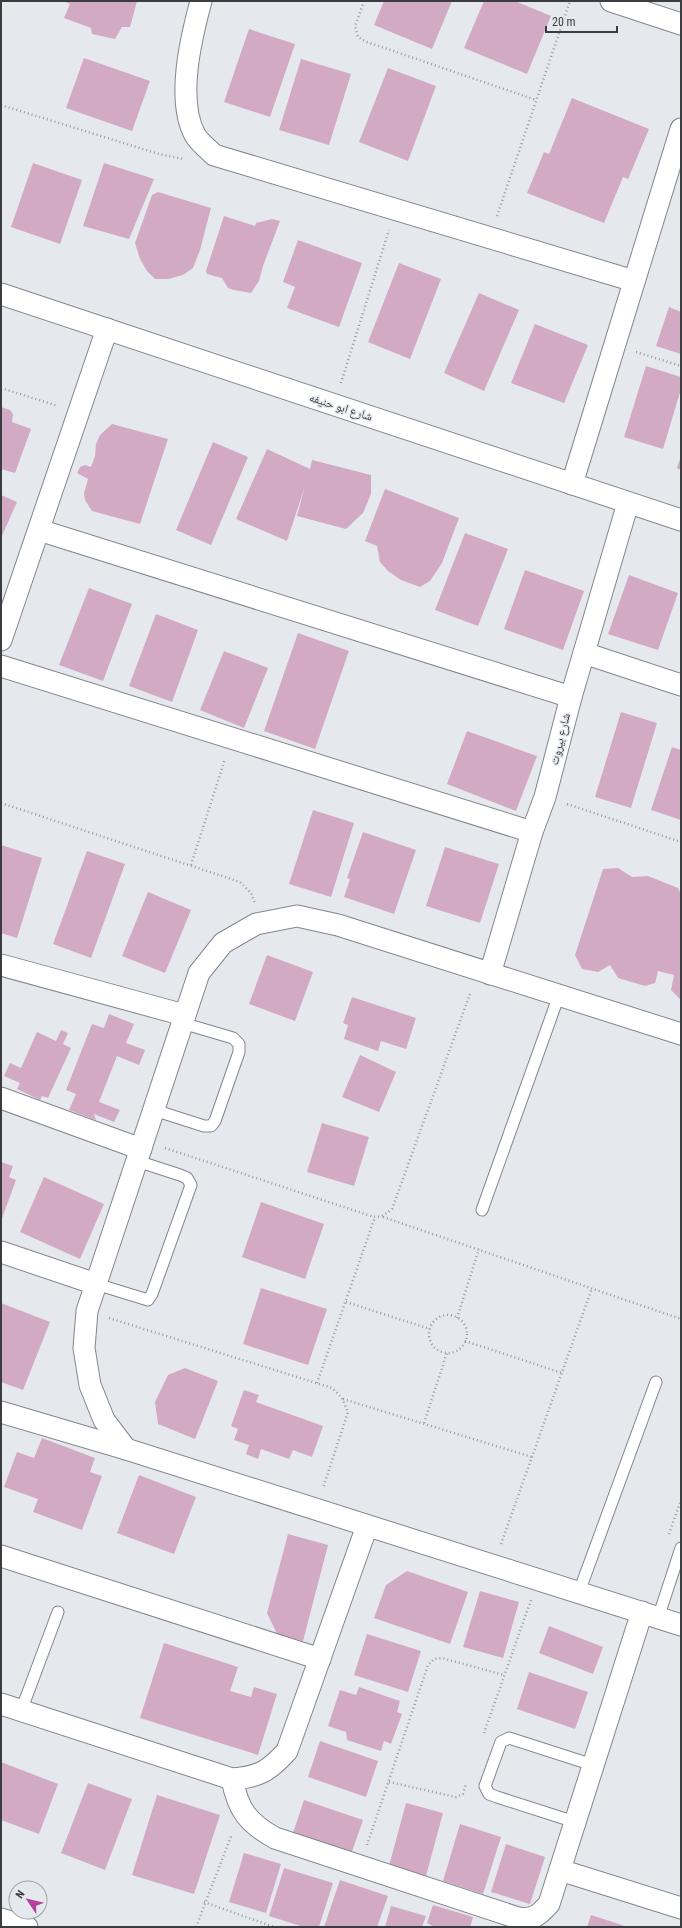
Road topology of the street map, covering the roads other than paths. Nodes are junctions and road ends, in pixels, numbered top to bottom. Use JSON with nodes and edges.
{"nodes":[{"id":1,"x":201,"y":1,"type":"edge"},
{"id":2,"x":611,"y":1,"type":"edge"},
{"id":3,"x":681,"y":24,"type":"edge"},
{"id":4,"x":681,"y":129,"type":"edge"},
{"id":5,"x":634,"y":281,"type":"junction"},
{"id":6,"x":1,"y":294,"type":"edge"},
{"id":7,"x":107,"y":329,"type":"junction"},
{"id":8,"x":572,"y":484,"type":"junction"},
{"id":9,"x":628,"y":503,"type":"junction"},
{"id":10,"x":681,"y":520,"type":"edge"},
{"id":11,"x":39,"y":530,"type":"junction"},
{"id":12,"x":1,"y":640,"type":"edge"},
{"id":13,"x":584,"y":653,"type":"junction"},
{"id":14,"x":1,"y":666,"type":"edge"},
{"id":15,"x":681,"y":685,"type":"edge"},
{"id":16,"x":571,"y":697,"type":"junction"},
{"id":17,"x":532,"y":832,"type":"junction"},
{"id":18,"x":1,"y":965,"type":"edge"},
{"id":19,"x":484,"y":972,"type":"junction"},
{"id":20,"x":559,"y":996,"type":"junction"},
{"id":21,"x":183,"y":1019,"type":"junction"},
{"id":22,"x":681,"y":1034,"type":"edge"},
{"id":23,"x":1,"y":1098,"type":"edge"},
{"id":24,"x":154,"y":1110,"type":"junction"},
{"id":25,"x":140,"y":1150,"type":"junction"},
{"id":26,"x":482,"y":1210,"type":"dead end"},
{"id":27,"x":1,"y":1252,"type":"edge"},
{"id":28,"x":96,"y":1284,"type":"junction"},
{"id":29,"x":656,"y":1382,"type":"dead end"},
{"id":30,"x":1,"y":1412,"type":"edge"},
{"id":31,"x":126,"y":1449,"type":"junction"},
{"id":32,"x":367,"y":1526,"type":"junction"},
{"id":33,"x":681,"y":1548,"type":"edge"},
{"id":34,"x":1,"y":1556,"type":"edge"},
{"id":35,"x":579,"y":1592,"type":"junction"},
{"id":36,"x":58,"y":1612,"type":"dead end"},
{"id":37,"x":650,"y":1615,"type":"junction"},
{"id":38,"x":681,"y":1625,"type":"edge"},
{"id":39,"x":320,"y":1659,"type":"junction"},
{"id":40,"x":1,"y":1704,"type":"edge"},
{"id":41,"x":21,"y":1711,"type":"junction"},
{"id":42,"x":593,"y":1765,"type":"junction"},
{"id":43,"x":232,"y":1779,"type":"junction"},
{"id":44,"x":575,"y":1822,"type":"junction"},
{"id":45,"x":560,"y":1870,"type":"junction"},
{"id":46,"x":681,"y":1908,"type":"edge"},
{"id":47,"x":1,"y":1920,"type":"edge"},
{"id":48,"x":7,"y":1927,"type":"edge"},
{"id":49,"x":27,"y":1927,"type":"edge"}],
"edges":[{"from":1,"to":5,"type":"street"},
{"from":2,"to":3,"type":"street"},
{"from":4,"to":5,"type":"street"},
{"from":5,"to":8,"type":"street"},
{"from":6,"to":7,"type":"street","name":"شارع ابو حنيفه"},
{"from":7,"to":8,"type":"street","name":"شارع ابو حنيفه"},
{"from":7,"to":11,"type":"street"},
{"from":8,"to":9,"type":"street","name":"شارع ابو حنيفه"},
{"from":9,"to":10,"type":"street","name":"شارع ابو حنيفه"},
{"from":9,"to":13,"type":"street","name":"شارع بيروت"},
{"from":11,"to":12,"type":"street"},
{"from":11,"to":16,"type":"street"},
{"from":13,"to":15,"type":"street"},
{"from":13,"to":16,"type":"street","name":"شارع بيروت"},
{"from":14,"to":17,"type":"street"},
{"from":16,"to":17,"type":"street","name":"شارع بيروت"},
{"from":17,"to":19,"type":"street","name":"شارع بيروت"},
{"from":18,"to":21,"type":"street"},
{"from":19,"to":20,"type":"street"},
{"from":19,"to":21,"type":"street"},
{"from":20,"to":22,"type":"street"},
{"from":20,"to":26,"type":"lane"},
{"from":21,"to":24,"type":"street"},
{"from":21,"to":24,"type":"lane"},
{"from":23,"to":25,"type":"street"},
{"from":24,"to":25,"type":"street"},
{"from":25,"to":28,"type":"street"},
{"from":25,"to":28,"type":"lane"},
{"from":27,"to":28,"type":"street"},
{"from":28,"to":31,"type":"street"},
{"from":29,"to":35,"type":"lane"},
{"from":30,"to":31,"type":"street"},
{"from":31,"to":32,"type":"street"},
{"from":32,"to":35,"type":"street"},
{"from":32,"to":39,"type":"street"},
{"from":33,"to":37,"type":"lane"},
{"from":34,"to":39,"type":"street"},
{"from":35,"to":37,"type":"street"},
{"from":36,"to":41,"type":"lane"},
{"from":37,"to":38,"type":"street"},
{"from":37,"to":42,"type":"street"},
{"from":39,"to":43,"type":"street"},
{"from":40,"to":41,"type":"street"},
{"from":41,"to":43,"type":"street"},
{"from":42,"to":44,"type":"street"},
{"from":42,"to":44,"type":"lane"},
{"from":43,"to":45,"type":"street"},
{"from":44,"to":45,"type":"street"},
{"from":45,"to":46,"type":"street"},
{"from":47,"to":48,"type":"street"},
{"from":47,"to":49,"type":"street"}]}
